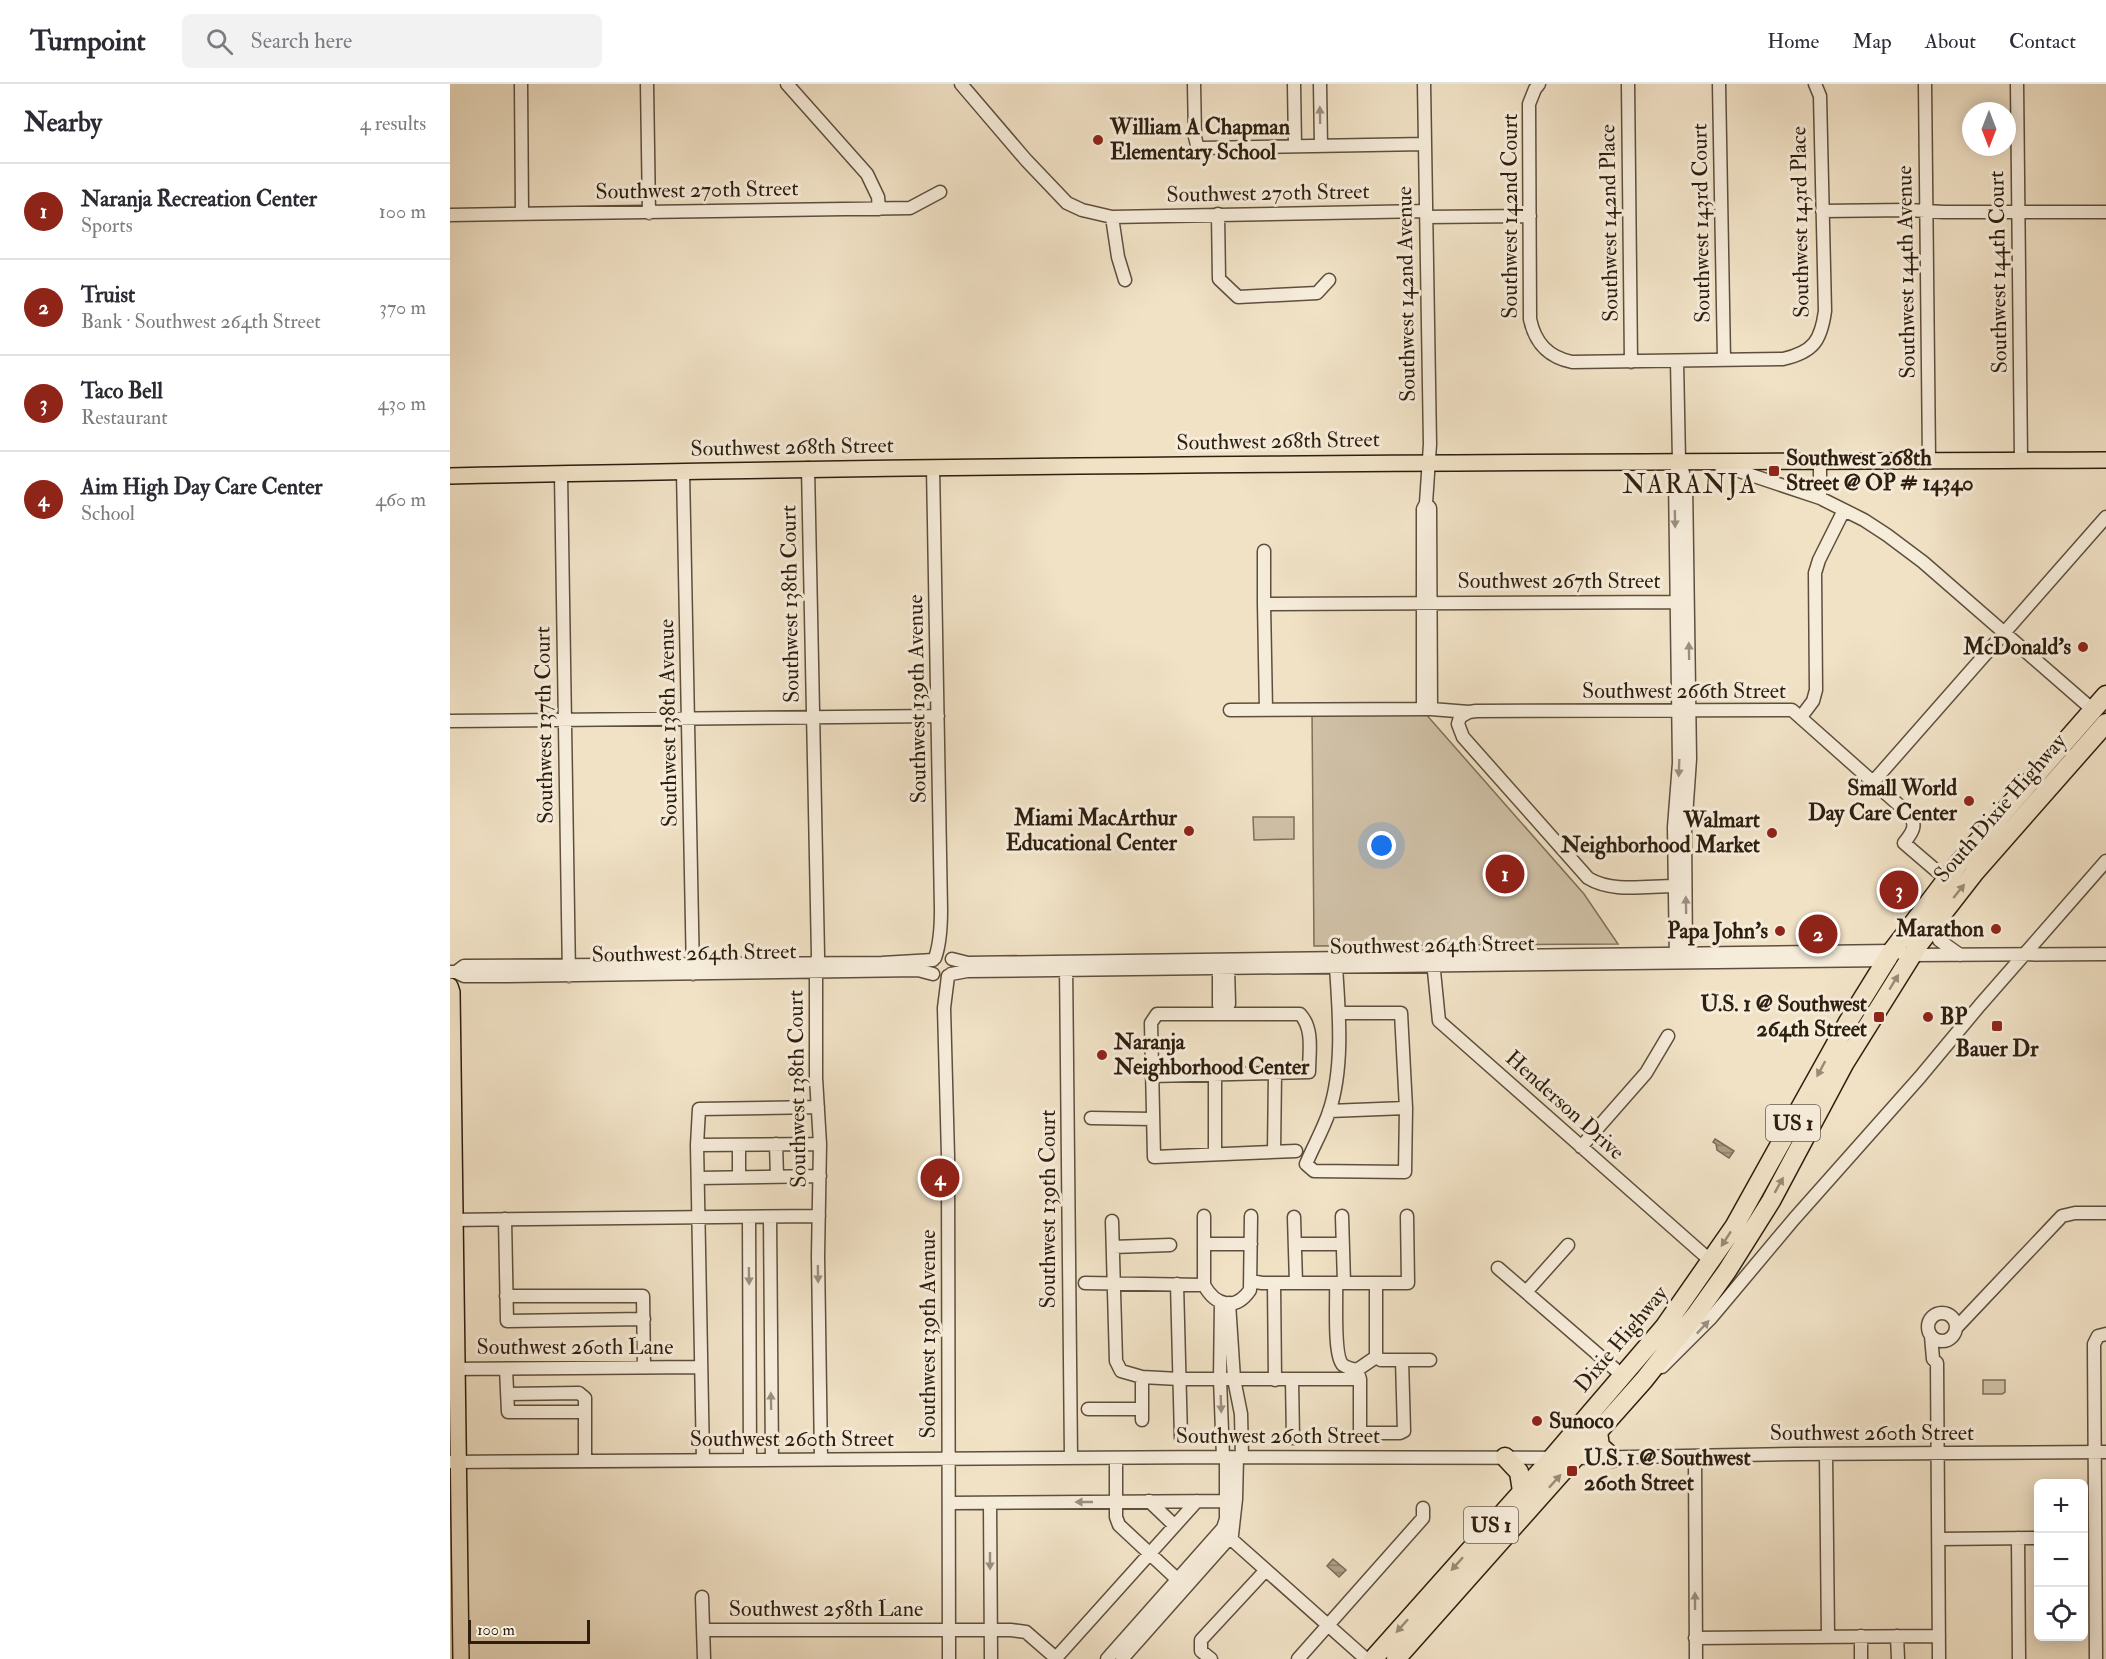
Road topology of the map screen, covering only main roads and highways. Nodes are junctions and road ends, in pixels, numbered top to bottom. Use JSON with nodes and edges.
{"nodes":[{"id":1,"x":2106,"y":460,"type":"edge"},
{"id":2,"x":450,"y":476,"type":"edge"},
{"id":3,"x":2106,"y":695,"type":"edge"},
{"id":4,"x":2092,"y":710,"type":"junction"},
{"id":5,"x":2106,"y":723,"type":"edge"},
{"id":6,"x":2036,"y":802,"type":"junction"},
{"id":7,"x":452,"y":976,"type":"edge"},
{"id":8,"x":453,"y":1220,"type":"edge"},
{"id":9,"x":1719,"y":1267,"type":"junction"},
{"id":10,"x":454,"y":1369,"type":"edge"},
{"id":11,"x":1644,"y":1380,"type":"joint"},
{"id":12,"x":1598,"y":1432,"type":"junction"},
{"id":13,"x":1505,"y":1457,"type":"road end"},
{"id":14,"x":1612,"y":1458,"type":"road end"},
{"id":15,"x":454,"y":1462,"type":"edge"},
{"id":16,"x":1522,"y":1491,"type":"junction"},
{"id":17,"x":461,"y":1659,"type":"edge"},
{"id":18,"x":1373,"y":1659,"type":"edge"},
{"id":19,"x":1396,"y":1659,"type":"edge"}],
"edges":[{"from":1,"to":2,"type":"main road","name":"Southwest 268th Street"},
{"from":3,"to":4,"type":"highway","name":"South Dixie Highway","number":"US 1"},
{"from":4,"to":6,"type":"highway"},
{"from":4,"to":9,"type":"highway","name":"South Dixie Highway","number":"US 1","one_way":true},
{"from":5,"to":6,"type":"highway","name":"South Dixie Highway","number":"US 1"},
{"from":9,"to":6,"type":"highway","name":"South Dixie Highway","number":"US 1","one_way":true},
{"from":7,"to":8,"type":"main road"},
{"from":8,"to":10,"type":"main road"},
{"from":9,"to":11,"type":"highway","name":"South Dixie Highway","number":"US 1"},
{"from":9,"to":16,"type":"highway","name":"Dixie Highway","number":"US 1"},
{"from":10,"to":15,"type":"main road"},
{"from":11,"to":12,"type":"highway","name":"Dixie Highway","number":"US 1"},
{"from":12,"to":14,"type":"highway"},
{"from":19,"to":12,"type":"highway","name":"Dixie Highway","number":"US 1","one_way":true},
{"from":13,"to":16,"type":"highway"},
{"from":15,"to":17,"type":"main road"},
{"from":16,"to":18,"type":"highway","name":"Dixie Highway","number":"US 1","one_way":true}]}
